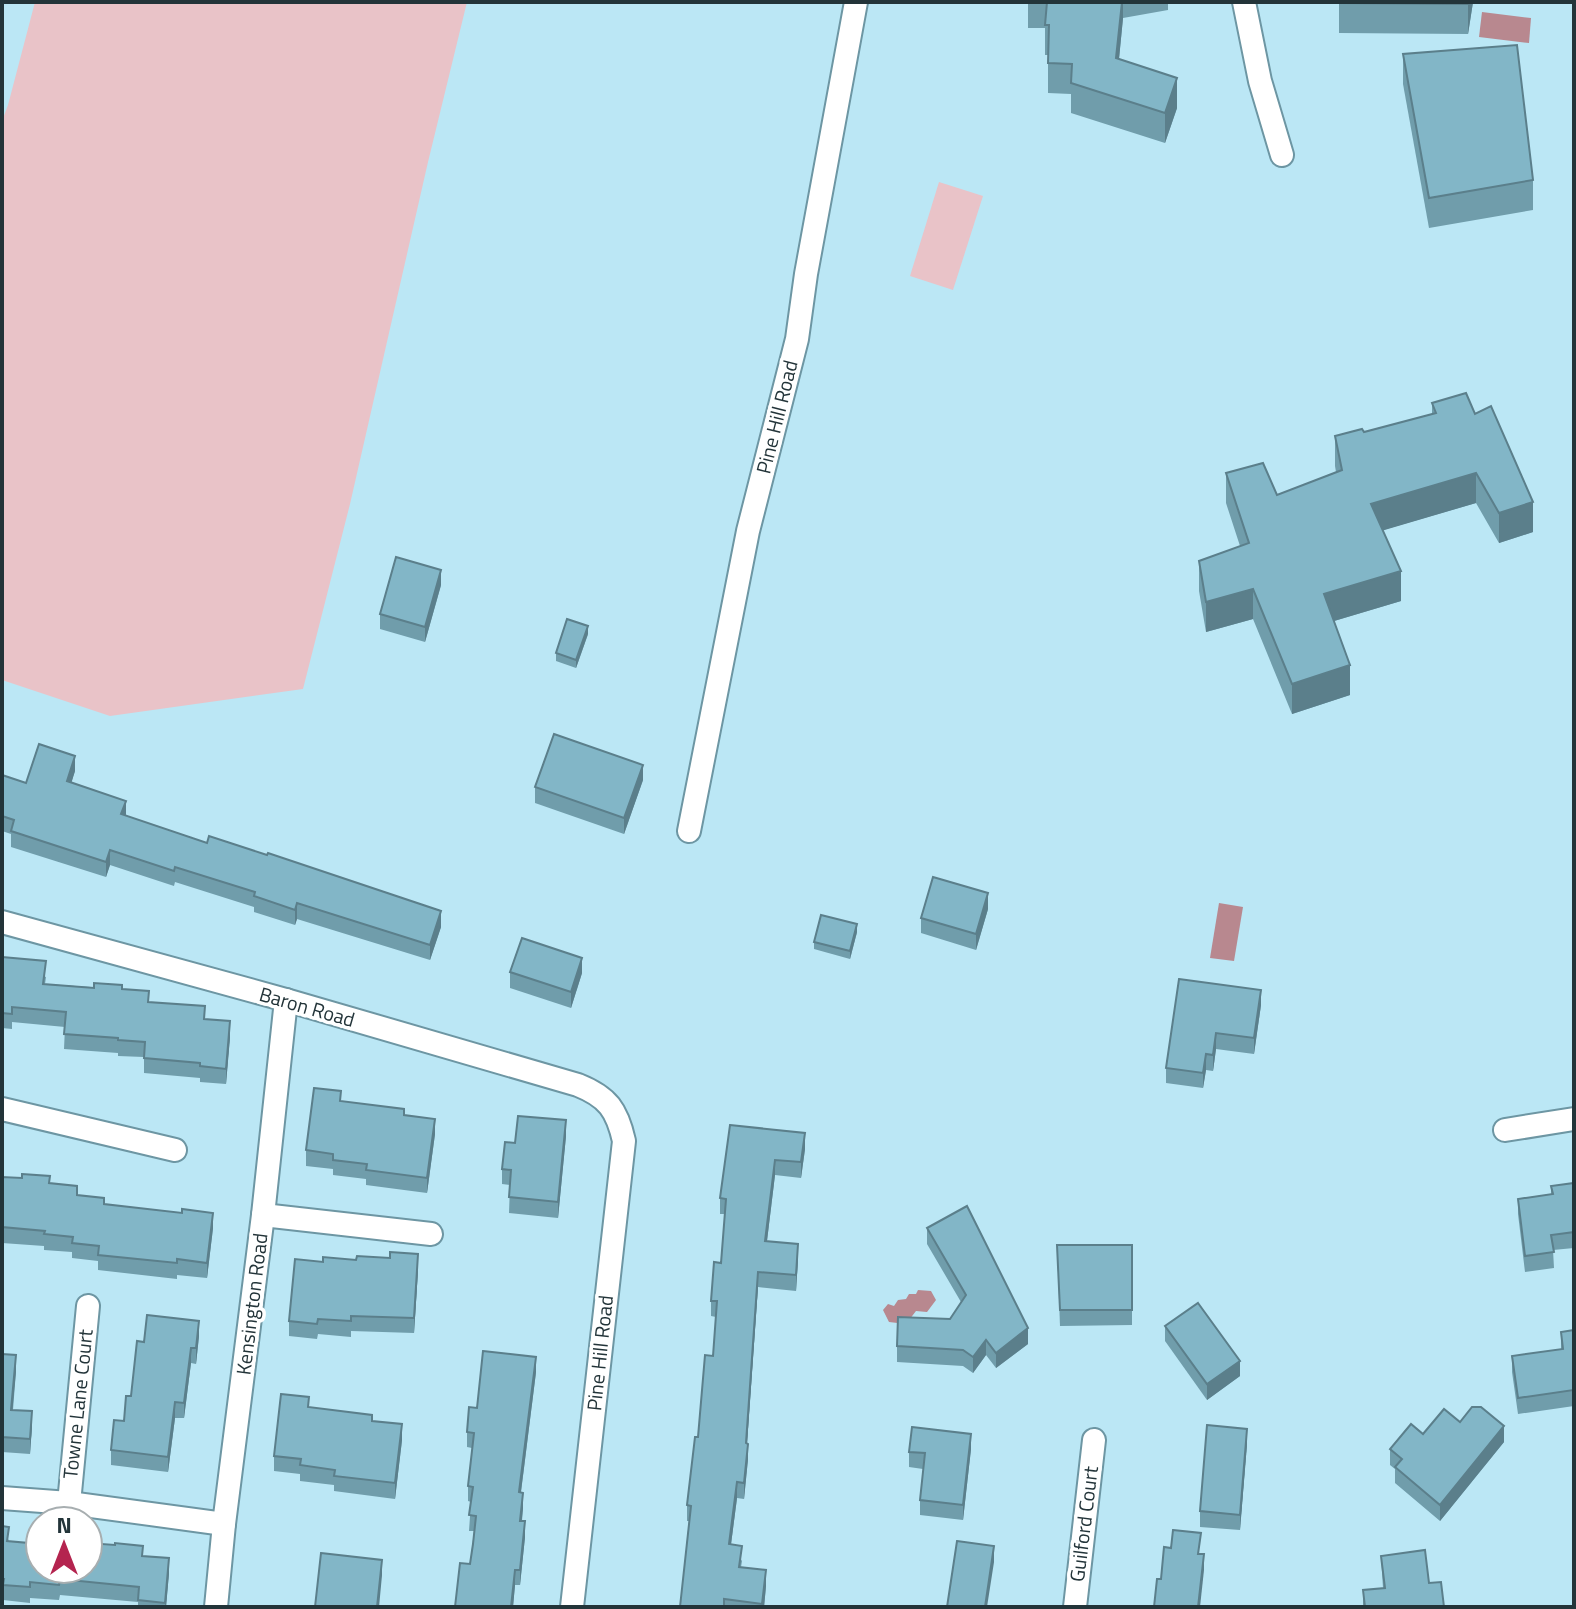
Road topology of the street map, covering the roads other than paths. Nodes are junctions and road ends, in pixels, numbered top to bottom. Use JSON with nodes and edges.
{"nodes":[{"id":1,"x":856,"y":2,"type":"edge"},
{"id":2,"x":1244,"y":2,"type":"edge"},
{"id":3,"x":1282,"y":155,"type":"dead end"},
{"id":4,"x":689,"y":831,"type":"dead end"},
{"id":5,"x":2,"y":922,"type":"edge"},
{"id":6,"x":286,"y":1000,"type":"junction"},
{"id":7,"x":608,"y":1103,"type":"joint"},
{"id":8,"x":2,"y":1109,"type":"edge"},
{"id":9,"x":1574,"y":1119,"type":"edge"},
{"id":10,"x":1505,"y":1130,"type":"dead end"},
{"id":11,"x":175,"y":1150,"type":"dead end"},
{"id":12,"x":263,"y":1215,"type":"junction"},
{"id":13,"x":431,"y":1234,"type":"dead end"},
{"id":14,"x":88,"y":1306,"type":"dead end"},
{"id":15,"x":1094,"y":1440,"type":"dead end"},
{"id":16,"x":2,"y":1498,"type":"edge"},
{"id":17,"x":69,"y":1503,"type":"junction"},
{"id":18,"x":224,"y":1524,"type":"junction"},
{"id":19,"x":216,"y":1607,"type":"edge"},
{"id":20,"x":572,"y":1607,"type":"edge"},
{"id":21,"x":1075,"y":1607,"type":"edge"}],
"edges":[{"from":1,"to":4,"type":"street","name":"Pine Hill Road"},
{"from":2,"to":3,"type":"street"},
{"from":5,"to":6,"type":"street","name":"Baron Road"},
{"from":6,"to":7,"type":"street","name":"Baron Road"},
{"from":6,"to":12,"type":"street","name":"Kensington Road"},
{"from":7,"to":20,"type":"street","name":"Pine Hill Road"},
{"from":8,"to":11,"type":"street"},
{"from":9,"to":10,"type":"street"},
{"from":12,"to":13,"type":"street"},
{"from":12,"to":18,"type":"street","name":"Kensington Road"},
{"from":14,"to":17,"type":"street","name":"Towne Lane Court"},
{"from":15,"to":21,"type":"street","name":"Guilford Court"},
{"from":16,"to":17,"type":"street"},
{"from":17,"to":18,"type":"street"},
{"from":18,"to":19,"type":"street","name":"Kensington Road"}]}
